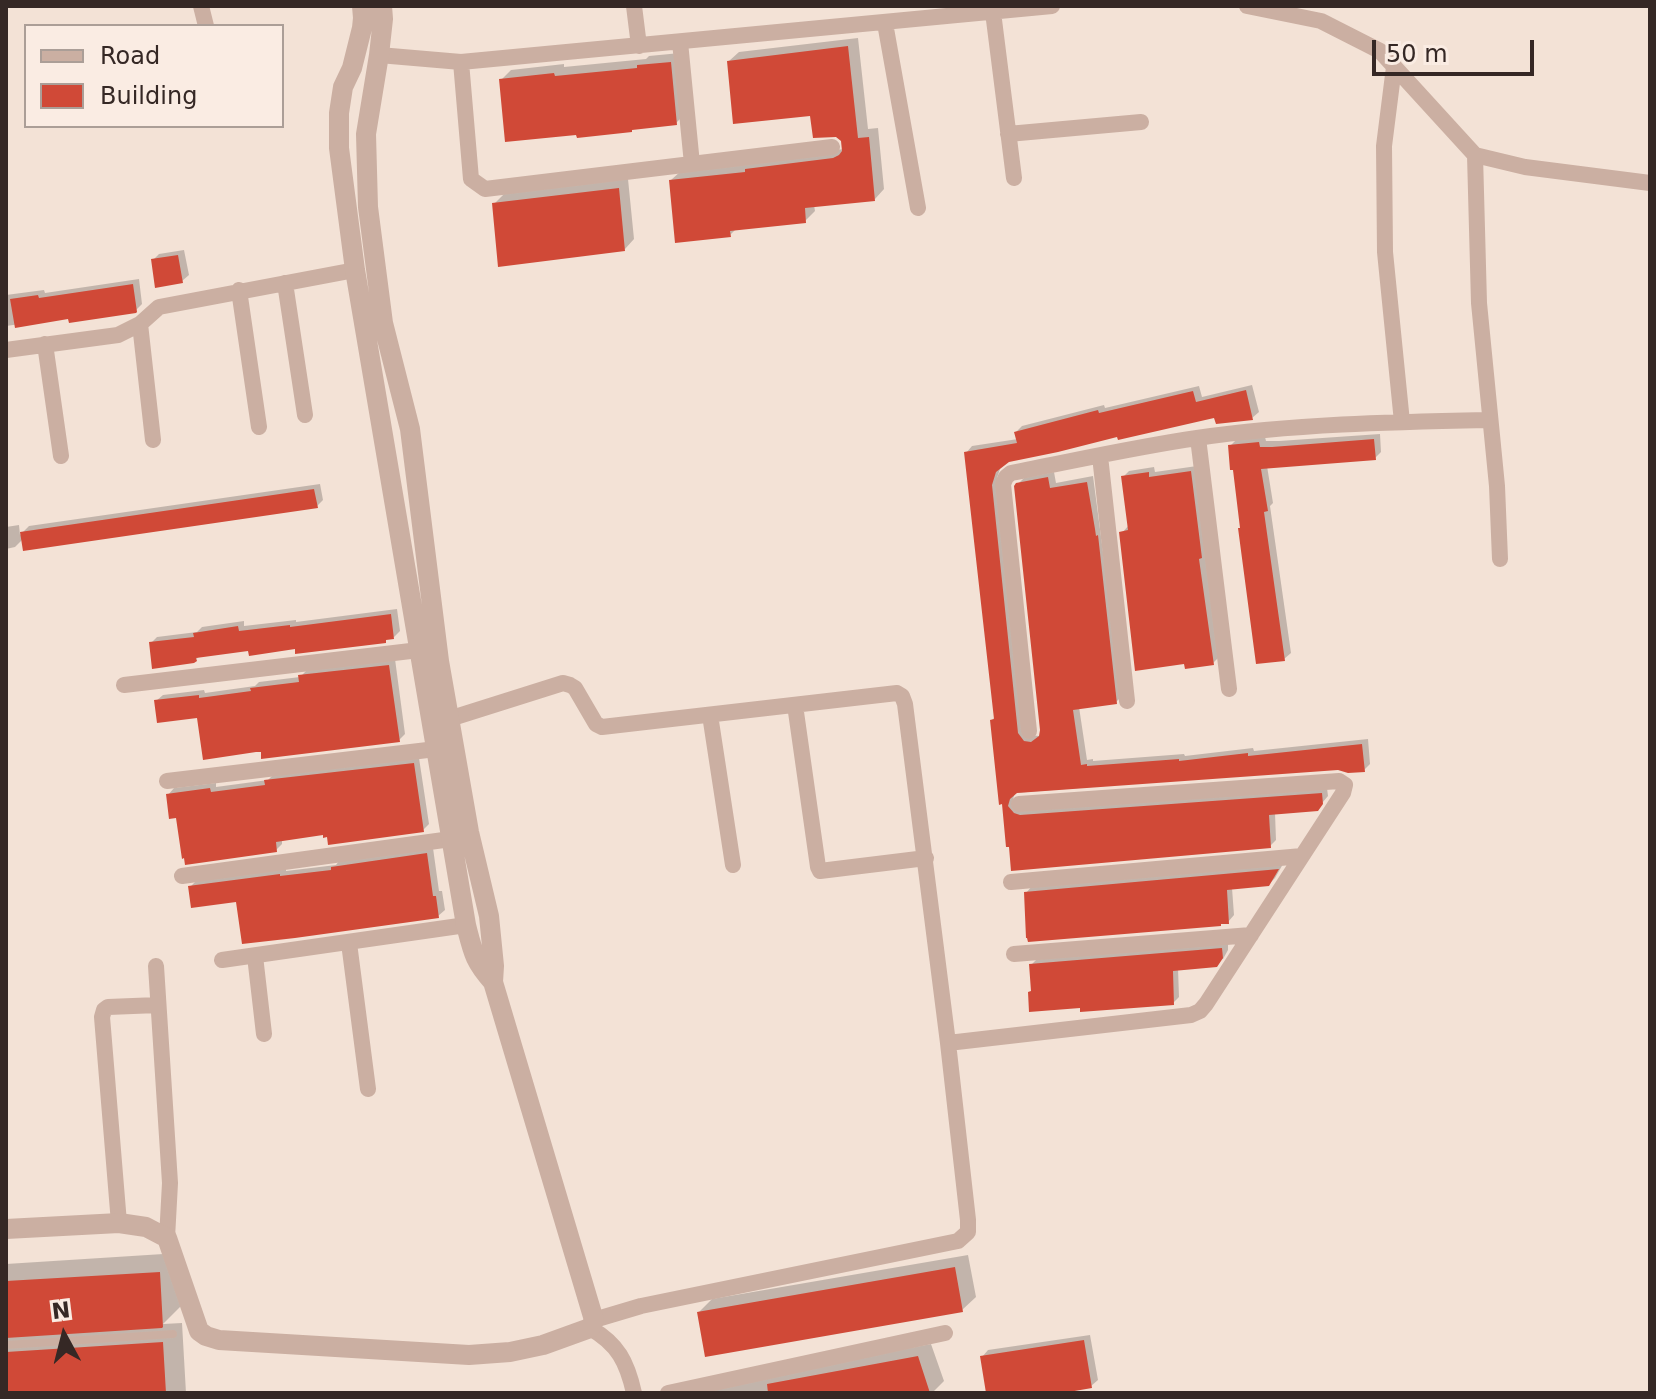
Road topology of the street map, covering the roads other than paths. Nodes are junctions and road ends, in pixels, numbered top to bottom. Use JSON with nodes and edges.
{"nodes":[{"id":1,"x":362,"y":6,"type":"edge"},
{"id":2,"x":382,"y":6,"type":"edge"},
{"id":3,"x":634,"y":6,"type":"edge"},
{"id":4,"x":1052,"y":6,"type":"edge"},
{"id":5,"x":1247,"y":6,"type":"edge"},
{"id":6,"x":966,"y":10,"type":"edge"},
{"id":7,"x":993,"y":12,"type":"junction"},
{"id":8,"x":885,"y":23,"type":"junction"},
{"id":9,"x":372,"y":27,"type":"junction"},
{"id":10,"x":680,"y":42,"type":"junction"},
{"id":11,"x":639,"y":46,"type":"junction"},
{"id":12,"x":379,"y":55,"type":"junction"},
{"id":13,"x":461,"y":62,"type":"junction"},
{"id":14,"x":1394,"y":67,"type":"junction"},
{"id":15,"x":372,"y":94,"type":"junction"},
{"id":16,"x":1141,"y":122,"type":"dead end"},
{"id":17,"x":339,"y":127,"type":"junction"},
{"id":18,"x":1008,"y":134,"type":"junction"},
{"id":19,"x":832,"y":147,"type":"dead end"},
{"id":20,"x":1475,"y":155,"type":"junction"},
{"id":21,"x":692,"y":164,"type":"junction"},
{"id":22,"x":1014,"y":178,"type":"dead end"},
{"id":23,"x":1650,"y":183,"type":"edge"},
{"id":24,"x":918,"y":208,"type":"dead end"},
{"id":25,"x":355,"y":270,"type":"junction"},
{"id":26,"x":285,"y":283,"type":"junction"},
{"id":27,"x":239,"y":290,"type":"junction"},
{"id":28,"x":140,"y":324,"type":"junction"},
{"id":29,"x":45,"y":344,"type":"junction"},
{"id":30,"x":6,"y":350,"type":"edge"},
{"id":31,"x":305,"y":415,"type":"dead end"},
{"id":32,"x":1490,"y":420,"type":"junction"},
{"id":33,"x":1402,"y":422,"type":"junction"},
{"id":34,"x":259,"y":427,"type":"dead end"},
{"id":35,"x":1198,"y":438,"type":"junction"},
{"id":36,"x":153,"y":440,"type":"dead end"},
{"id":37,"x":61,"y":456,"type":"dead end"},
{"id":38,"x":1100,"y":456,"type":"junction"},
{"id":39,"x":1500,"y":559,"type":"dead end"},
{"id":40,"x":419,"y":650,"type":"junction"},
{"id":41,"x":124,"y":685,"type":"dead end"},
{"id":42,"x":1229,"y":689,"type":"dead end"},
{"id":43,"x":1127,"y":701,"type":"dead end"},
{"id":44,"x":795,"y":705,"type":"junction"},
{"id":45,"x":710,"y":715,"type":"junction"},
{"id":46,"x":449,"y":719,"type":"junction"},
{"id":47,"x":1029,"y":731,"type":"dead end"},
{"id":48,"x":436,"y":749,"type":"junction"},
{"id":49,"x":167,"y":781,"type":"dead end"},
{"id":50,"x":1019,"y":804,"type":"dead end"},
{"id":51,"x":451,"y":839,"type":"junction"},
{"id":52,"x":1302,"y":856,"type":"junction"},
{"id":53,"x":926,"y":858,"type":"junction"},
{"id":54,"x":733,"y":865,"type":"dead end"},
{"id":55,"x":182,"y":876,"type":"dead end"},
{"id":56,"x":1011,"y":882,"type":"dead end"},
{"id":57,"x":466,"y":925,"type":"junction"},
{"id":58,"x":1251,"y":935,"type":"junction"},
{"id":59,"x":349,"y":943,"type":"junction"},
{"id":60,"x":1014,"y":954,"type":"dead end"},
{"id":61,"x":255,"y":956,"type":"junction"},
{"id":62,"x":222,"y":960,"type":"dead end"},
{"id":63,"x":156,"y":966,"type":"dead end"},
{"id":64,"x":493,"y":982,"type":"junction"},
{"id":65,"x":158,"y":1005,"type":"junction"},
{"id":66,"x":264,"y":1034,"type":"dead end"},
{"id":67,"x":948,"y":1043,"type":"junction"},
{"id":68,"x":368,"y":1089,"type":"dead end"},
{"id":69,"x":119,"y":1223,"type":"junction"},
{"id":70,"x":6,"y":1229,"type":"edge"},
{"id":71,"x":167,"y":1238,"type":"junction"},
{"id":72,"x":592,"y":1324,"type":"junction"},
{"id":73,"x":945,"y":1333,"type":"dead end"},
{"id":74,"x":173,"y":1334,"type":"dead end"},
{"id":75,"x":6,"y":1345,"type":"edge"},
{"id":76,"x":634,"y":1393,"type":"edge"},
{"id":77,"x":668,"y":1393,"type":"edge"}],
"edges":[{"from":1,"to":9,"type":"street"},
{"from":2,"to":9,"type":"street"},
{"from":3,"to":11,"type":"street"},
{"from":4,"to":7,"type":"street"},
{"from":5,"to":14,"type":"street"},
{"from":6,"to":7,"type":"street"},
{"from":6,"to":8,"type":"street"},
{"from":7,"to":18,"type":"street"},
{"from":8,"to":10,"type":"street"},
{"from":8,"to":24,"type":"street"},
{"from":9,"to":12,"type":"street"},
{"from":9,"to":17,"type":"street"},
{"from":10,"to":11,"type":"street"},
{"from":10,"to":21,"type":"street"},
{"from":11,"to":13,"type":"street"},
{"from":12,"to":13,"type":"street"},
{"from":12,"to":15,"type":"street"},
{"from":13,"to":21,"type":"street"},
{"from":14,"to":20,"type":"street"},
{"from":14,"to":33,"type":"street"},
{"from":15,"to":17,"type":"street"},
{"from":15,"to":46,"type":"street"},
{"from":16,"to":18,"type":"street"},
{"from":17,"to":25,"type":"street"},
{"from":18,"to":22,"type":"street"},
{"from":19,"to":21,"type":"street"},
{"from":20,"to":23,"type":"street"},
{"from":20,"to":32,"type":"street"},
{"from":25,"to":26,"type":"street"},
{"from":25,"to":40,"type":"street"},
{"from":26,"to":27,"type":"street"},
{"from":26,"to":31,"type":"street"},
{"from":27,"to":28,"type":"street"},
{"from":27,"to":34,"type":"street"},
{"from":28,"to":29,"type":"street"},
{"from":28,"to":36,"type":"street"},
{"from":29,"to":30,"type":"street"},
{"from":29,"to":37,"type":"street"},
{"from":32,"to":33,"type":"street"},
{"from":32,"to":39,"type":"street"},
{"from":33,"to":35,"type":"street"},
{"from":35,"to":38,"type":"street"},
{"from":35,"to":42,"type":"street"},
{"from":38,"to":43,"type":"street"},
{"from":38,"to":47,"type":"street"},
{"from":40,"to":41,"type":"street"},
{"from":40,"to":48,"type":"street"},
{"from":44,"to":45,"type":"street"},
{"from":44,"to":53,"type":"street"},
{"from":44,"to":53,"type":"street"},
{"from":45,"to":46,"type":"street"},
{"from":45,"to":54,"type":"street"},
{"from":46,"to":64,"type":"street"},
{"from":48,"to":49,"type":"street"},
{"from":48,"to":51,"type":"street"},
{"from":50,"to":52,"type":"street"},
{"from":51,"to":55,"type":"street"},
{"from":51,"to":57,"type":"street"},
{"from":52,"to":56,"type":"street"},
{"from":52,"to":58,"type":"street"},
{"from":53,"to":67,"type":"street"},
{"from":57,"to":59,"type":"street"},
{"from":57,"to":64,"type":"street"},
{"from":58,"to":60,"type":"street"},
{"from":58,"to":67,"type":"street"},
{"from":59,"to":61,"type":"street"},
{"from":59,"to":68,"type":"street"},
{"from":61,"to":62,"type":"street"},
{"from":61,"to":66,"type":"street"},
{"from":63,"to":65,"type":"street"},
{"from":64,"to":72,"type":"street"},
{"from":65,"to":69,"type":"street"},
{"from":65,"to":71,"type":"street"},
{"from":67,"to":72,"type":"street"},
{"from":69,"to":70,"type":"street"},
{"from":69,"to":71,"type":"street"},
{"from":71,"to":72,"type":"street"},
{"from":72,"to":76,"type":"street"},
{"from":73,"to":77,"type":"street"},
{"from":74,"to":75,"type":"lane"}]}
